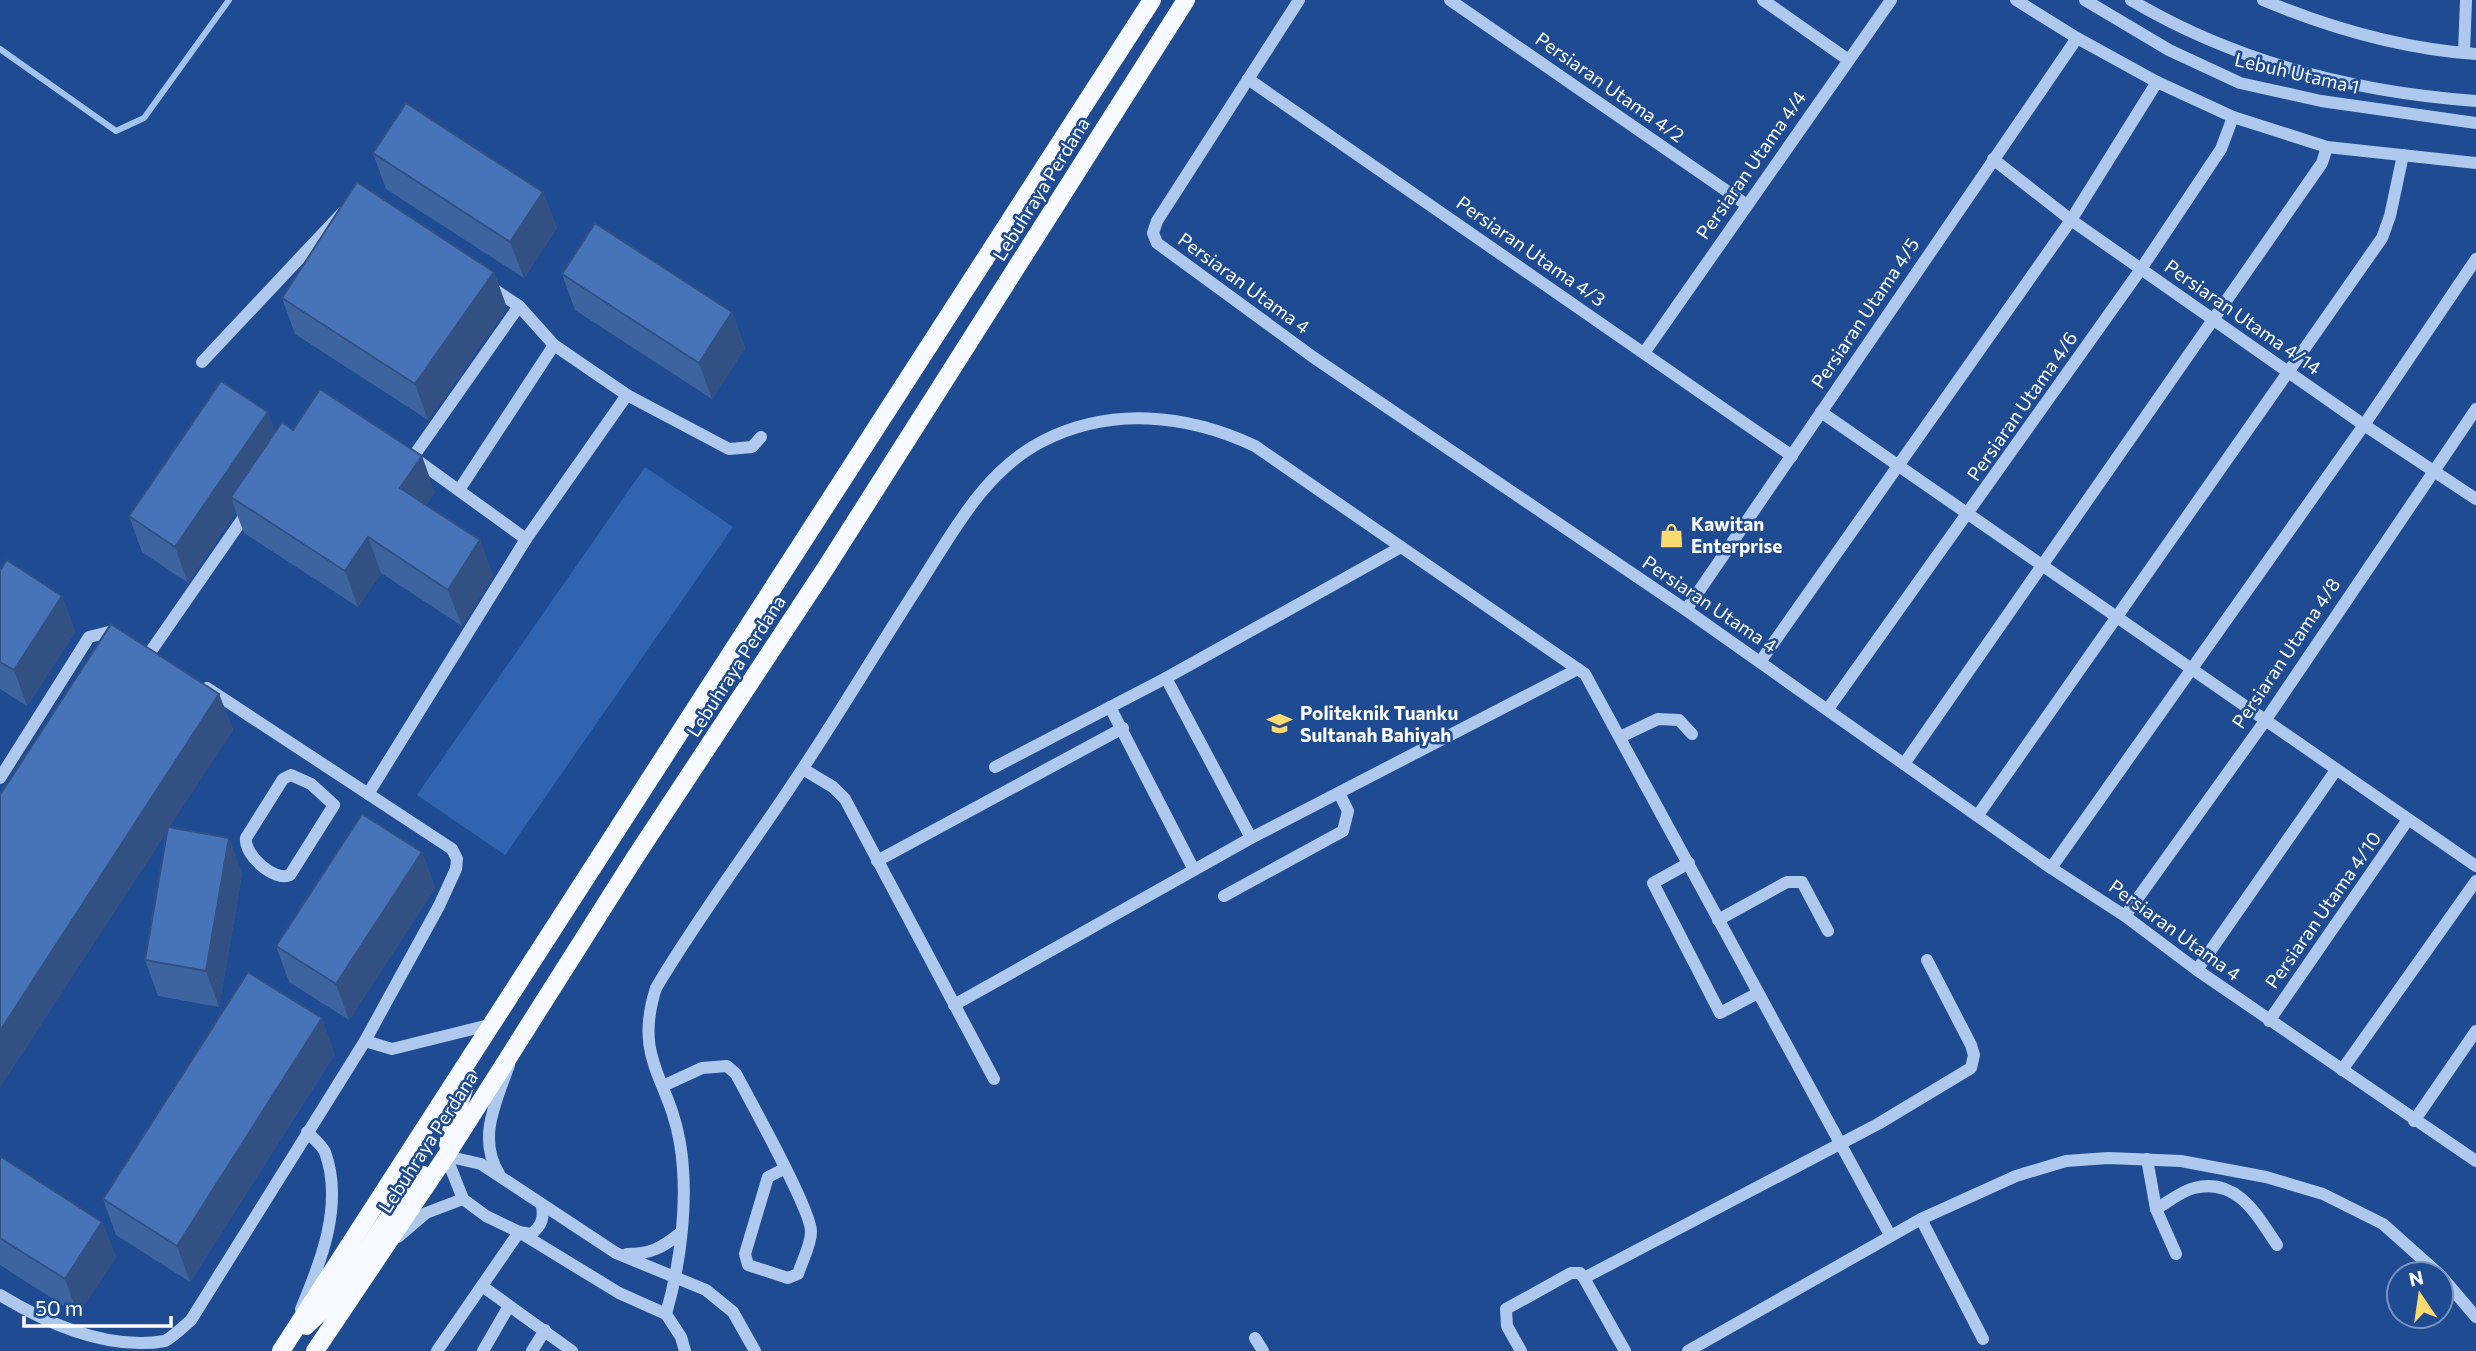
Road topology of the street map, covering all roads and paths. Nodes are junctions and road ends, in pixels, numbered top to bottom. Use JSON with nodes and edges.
{"nodes":[{"id":1,"x":1153,"y":0,"type":"edge"},
{"id":2,"x":1186,"y":0,"type":"edge"},
{"id":3,"x":1299,"y":0,"type":"edge"},
{"id":4,"x":1450,"y":0,"type":"edge"},
{"id":5,"x":1763,"y":0,"type":"edge"},
{"id":6,"x":1891,"y":0,"type":"edge"},
{"id":7,"x":2016,"y":0,"type":"edge"},
{"id":8,"x":2085,"y":0,"type":"edge"},
{"id":9,"x":2131,"y":0,"type":"edge"},
{"id":10,"x":2263,"y":0,"type":"edge"},
{"id":11,"x":2466,"y":0,"type":"edge"},
{"id":12,"x":2077,"y":38,"type":"junction"},
{"id":13,"x":2470,"y":54,"type":"edge"},
{"id":14,"x":1847,"y":59,"type":"junction"},
{"id":15,"x":1248,"y":79,"type":"junction"},
{"id":16,"x":2157,"y":82,"type":"junction"},
{"id":17,"x":2476,"y":101,"type":"edge"},
{"id":18,"x":2233,"y":117,"type":"junction"},
{"id":19,"x":2476,"y":123,"type":"edge"},
{"id":20,"x":2327,"y":147,"type":"junction"},
{"id":21,"x":2403,"y":155,"type":"junction"},
{"id":22,"x":1993,"y":159,"type":"junction"},
{"id":23,"x":2476,"y":163,"type":"edge"},
{"id":24,"x":1747,"y":205,"type":"junction"},
{"id":25,"x":353,"y":207,"type":"edge"},
{"id":26,"x":2071,"y":220,"type":"junction"},
{"id":27,"x":2476,"y":259,"type":"edge"},
{"id":28,"x":2141,"y":270,"type":"junction"},
{"id":29,"x":475,"y":277,"type":"edge"},
{"id":30,"x":519,"y":306,"type":"junction"},
{"id":31,"x":2212,"y":319,"type":"junction"},
{"id":32,"x":554,"y":345,"type":"junction"},
{"id":33,"x":1644,"y":353,"type":"junction"},
{"id":34,"x":202,"y":362,"type":"dead end"},
{"id":35,"x":2287,"y":371,"type":"junction"},
{"id":36,"x":627,"y":395,"type":"junction"},
{"id":37,"x":2476,"y":410,"type":"edge"},
{"id":38,"x":1821,"y":412,"type":"junction"},
{"id":39,"x":2364,"y":425,"type":"junction"},
{"id":40,"x":761,"y":437,"type":"dead end"},
{"id":41,"x":1792,"y":456,"type":"junction"},
{"id":42,"x":1897,"y":465,"type":"junction"},
{"id":43,"x":2434,"y":470,"type":"junction"},
{"id":44,"x":459,"y":490,"type":"junction"},
{"id":45,"x":2476,"y":499,"type":"edge"},
{"id":46,"x":254,"y":502,"type":"edge"},
{"id":47,"x":1968,"y":515,"type":"junction"},
{"id":48,"x":526,"y":539,"type":"junction"},
{"id":49,"x":1401,"y":547,"type":"junction"},
{"id":50,"x":2041,"y":565,"type":"junction"},
{"id":51,"x":1686,"y":610,"type":"junction"},
{"id":52,"x":2116,"y":616,"type":"junction"},
{"id":53,"x":1760,"y":662,"type":"junction"},
{"id":54,"x":1578,"y":669,"type":"junction"},
{"id":55,"x":2193,"y":669,"type":"junction"},
{"id":56,"x":1166,"y":678,"type":"junction"},
{"id":57,"x":196,"y":681,"type":"edge"},
{"id":58,"x":1110,"y":707,"type":"junction"},
{"id":59,"x":1828,"y":709,"type":"junction"},
{"id":60,"x":2265,"y":721,"type":"junction"},
{"id":61,"x":1123,"y":728,"type":"junction"},
{"id":62,"x":1692,"y":734,"type":"dead end"},
{"id":63,"x":1620,"y":737,"type":"junction"},
{"id":64,"x":321,"y":764,"type":"junction"},
{"id":65,"x":1903,"y":764,"type":"junction"},
{"id":66,"x":995,"y":767,"type":"dead end"},
{"id":67,"x":803,"y":769,"type":"junction"},
{"id":68,"x":2336,"y":771,"type":"junction"},
{"id":69,"x":0,"y":778,"type":"edge"},
{"id":70,"x":311,"y":784,"type":"junction"},
{"id":71,"x":1339,"y":793,"type":"junction"},
{"id":72,"x":368,"y":794,"type":"junction"},
{"id":73,"x":1978,"y":814,"type":"junction"},
{"id":74,"x":2407,"y":821,"type":"junction"},
{"id":75,"x":1251,"y":838,"type":"junction"},
{"id":76,"x":877,"y":861,"type":"junction"},
{"id":77,"x":1689,"y":863,"type":"junction"},
{"id":78,"x":2476,"y":866,"type":"edge"},
{"id":79,"x":2051,"y":868,"type":"junction"},
{"id":80,"x":1194,"y":870,"type":"junction"},
{"id":81,"x":2476,"y":881,"type":"edge"},
{"id":82,"x":1224,"y":896,"type":"dead end"},
{"id":83,"x":2125,"y":916,"type":"junction"},
{"id":84,"x":1718,"y":920,"type":"junction"},
{"id":85,"x":1828,"y":931,"type":"dead end"},
{"id":86,"x":1927,"y":960,"type":"dead end"},
{"id":87,"x":2197,"y":970,"type":"junction"},
{"id":88,"x":1758,"y":993,"type":"junction"},
{"id":89,"x":954,"y":1005,"type":"junction"},
{"id":90,"x":2269,"y":1021,"type":"junction"},
{"id":91,"x":494,"y":1023,"type":"junction"},
{"id":92,"x":2476,"y":1031,"type":"edge"},
{"id":93,"x":365,"y":1041,"type":"junction"},
{"id":94,"x":517,"y":1045,"type":"junction"},
{"id":95,"x":479,"y":1048,"type":"junction"},
{"id":96,"x":2342,"y":1070,"type":"junction"},
{"id":97,"x":994,"y":1079,"type":"dead end"},
{"id":98,"x":663,"y":1086,"type":"junction"},
{"id":99,"x":2414,"y":1121,"type":"junction"},
{"id":100,"x":307,"y":1132,"type":"junction"},
{"id":101,"x":1840,"y":1143,"type":"junction"},
{"id":102,"x":446,"y":1156,"type":"junction"},
{"id":103,"x":2147,"y":1159,"type":"junction"},
{"id":104,"x":2476,"y":1161,"type":"edge"},
{"id":105,"x":784,"y":1168,"type":"junction"},
{"id":106,"x":500,"y":1177,"type":"junction"},
{"id":107,"x":463,"y":1199,"type":"junction"},
{"id":108,"x":542,"y":1205,"type":"junction"},
{"id":109,"x":2155,"y":1209,"type":"junction"},
{"id":110,"x":1921,"y":1219,"type":"junction"},
{"id":111,"x":519,"y":1232,"type":"junction"},
{"id":112,"x":679,"y":1234,"type":"junction"},
{"id":113,"x":1890,"y":1235,"type":"junction"},
{"id":114,"x":2277,"y":1245,"type":"dead end"},
{"id":115,"x":382,"y":1250,"type":"junction"},
{"id":116,"x":616,"y":1253,"type":"junction"},
{"id":117,"x":2176,"y":1254,"type":"dead end"},
{"id":118,"x":2423,"y":1260,"type":"edge"},
{"id":119,"x":676,"y":1278,"type":"junction"},
{"id":120,"x":1584,"y":1278,"type":"junction"},
{"id":121,"x":482,"y":1286,"type":"junction"},
{"id":122,"x":2455,"y":1292,"type":"edge"},
{"id":123,"x":0,"y":1295,"type":"edge"},
{"id":124,"x":509,"y":1306,"type":"junction"},
{"id":125,"x":666,"y":1314,"type":"junction"},
{"id":126,"x":2476,"y":1317,"type":"edge"},
{"id":127,"x":545,"y":1330,"type":"junction"},
{"id":128,"x":1255,"y":1338,"type":"dead end"},
{"id":129,"x":1983,"y":1339,"type":"dead end"},
{"id":130,"x":282,"y":1349,"type":"edge"},
{"id":131,"x":315,"y":1351,"type":"edge"},
{"id":132,"x":438,"y":1351,"type":"edge"},
{"id":133,"x":483,"y":1351,"type":"edge"},
{"id":134,"x":532,"y":1351,"type":"edge"},
{"id":135,"x":572,"y":1351,"type":"edge"},
{"id":136,"x":685,"y":1351,"type":"edge"},
{"id":137,"x":755,"y":1351,"type":"edge"},
{"id":138,"x":1263,"y":1351,"type":"edge"},
{"id":139,"x":1521,"y":1351,"type":"edge"},
{"id":140,"x":1625,"y":1351,"type":"edge"},
{"id":141,"x":1688,"y":1351,"type":"edge"}],
"edges":[{"from":1,"to":91,"type":"main road","name":"Lebuhraya Perdana"},
{"from":2,"to":94,"type":"main road","name":"Lebuhraya Perdana"},
{"from":3,"to":15,"type":"street","name":"Persiaran Utama 4"},
{"from":4,"to":24,"type":"street","name":"Persiaran Utama 4/2"},
{"from":5,"to":14,"type":"street"},
{"from":6,"to":14,"type":"street","name":"Persiaran Utama 4/4"},
{"from":7,"to":12,"type":"street"},
{"from":8,"to":19,"type":"street","name":"Lebuh Utama 1"},
{"from":9,"to":17,"type":"street","name":"Lebuh Utama 1"},
{"from":10,"to":13,"type":"street"},
{"from":11,"to":13,"type":"street"},
{"from":12,"to":16,"type":"street"},
{"from":12,"to":22,"type":"street","name":"Persiaran Utama 4/5"},
{"from":14,"to":24,"type":"street","name":"Persiaran Utama 4/4"},
{"from":15,"to":33,"type":"street","name":"Persiaran Utama 4/3"},
{"from":15,"to":51,"type":"street","name":"Persiaran Utama 4"},
{"from":16,"to":18,"type":"street"},
{"from":16,"to":26,"type":"street"},
{"from":18,"to":20,"type":"street"},
{"from":18,"to":28,"type":"street","name":"Persiaran Utama 4/6"},
{"from":20,"to":21,"type":"street"},
{"from":20,"to":31,"type":"street"},
{"from":21,"to":23,"type":"street"},
{"from":21,"to":35,"type":"street"},
{"from":22,"to":26,"type":"street","name":"Persiaran Utama 4/14"},
{"from":22,"to":38,"type":"street","name":"Persiaran Utama 4/5"},
{"from":24,"to":33,"type":"street","name":"Persiaran Utama 4/4"},
{"from":25,"to":34,"type":"street"},
{"from":26,"to":28,"type":"street","name":"Persiaran Utama 4/14"},
{"from":26,"to":42,"type":"street"},
{"from":27,"to":39,"type":"street"},
{"from":28,"to":31,"type":"street","name":"Persiaran Utama 4/14"},
{"from":28,"to":47,"type":"street","name":"Persiaran Utama 4/6"},
{"from":29,"to":30,"type":"street"},
{"from":30,"to":32,"type":"street"},
{"from":30,"to":44,"type":"street"},
{"from":31,"to":35,"type":"street","name":"Persiaran Utama 4/14"},
{"from":31,"to":50,"type":"street"},
{"from":32,"to":36,"type":"street"},
{"from":32,"to":44,"type":"street"},
{"from":33,"to":41,"type":"street","name":"Persiaran Utama 4/3"},
{"from":35,"to":39,"type":"street","name":"Persiaran Utama 4/14"},
{"from":35,"to":52,"type":"street"},
{"from":36,"to":40,"type":"street"},
{"from":36,"to":48,"type":"street"},
{"from":37,"to":43,"type":"street","name":"Persiaran Utama 4/8"},
{"from":38,"to":41,"type":"street","name":"Persiaran Utama 4/5"},
{"from":38,"to":42,"type":"street"},
{"from":39,"to":43,"type":"street","name":"Persiaran Utama 4/14"},
{"from":39,"to":55,"type":"street"},
{"from":41,"to":51,"type":"street","name":"Persiaran Utama 4/5"},
{"from":42,"to":47,"type":"street"},
{"from":42,"to":53,"type":"street"},
{"from":43,"to":45,"type":"street","name":"Persiaran Utama 4/14"},
{"from":43,"to":60,"type":"street","name":"Persiaran Utama 4/8"},
{"from":44,"to":48,"type":"street"},
{"from":46,"to":69,"type":"street"},
{"from":47,"to":50,"type":"street"},
{"from":47,"to":59,"type":"street","name":"Persiaran Utama 4/6"},
{"from":48,"to":72,"type":"street"},
{"from":49,"to":54,"type":"street"},
{"from":49,"to":56,"type":"street"},
{"from":49,"to":67,"type":"street"},
{"from":50,"to":52,"type":"street"},
{"from":50,"to":65,"type":"street"},
{"from":51,"to":53,"type":"street","name":"Persiaran Utama 4"},
{"from":52,"to":55,"type":"street"},
{"from":52,"to":73,"type":"street"},
{"from":53,"to":59,"type":"street","name":"Persiaran Utama 4"},
{"from":54,"to":63,"type":"street"},
{"from":54,"to":71,"type":"street"},
{"from":55,"to":60,"type":"street"},
{"from":55,"to":79,"type":"street"},
{"from":56,"to":58,"type":"street"},
{"from":56,"to":75,"type":"street"},
{"from":57,"to":64,"type":"street"},
{"from":58,"to":61,"type":"street"},
{"from":58,"to":66,"type":"street"},
{"from":59,"to":65,"type":"street","name":"Persiaran Utama 4"},
{"from":60,"to":68,"type":"street"},
{"from":60,"to":83,"type":"street","name":"Persiaran Utama 4/8"},
{"from":61,"to":76,"type":"street"},
{"from":61,"to":80,"type":"street"},
{"from":62,"to":63,"type":"street"},
{"from":63,"to":77,"type":"street"},
{"from":64,"to":70,"type":"street"},
{"from":64,"to":72,"type":"street"},
{"from":65,"to":73,"type":"street","name":"Persiaran Utama 4"},
{"from":67,"to":76,"type":"street"},
{"from":67,"to":98,"type":"street"},
{"from":68,"to":74,"type":"street"},
{"from":68,"to":87,"type":"street"},
{"from":70,"to":70,"type":"street"},
{"from":71,"to":75,"type":"street"},
{"from":71,"to":82,"type":"street"},
{"from":72,"to":93,"type":"street"},
{"from":73,"to":79,"type":"street","name":"Persiaran Utama 4"},
{"from":74,"to":78,"type":"street"},
{"from":74,"to":90,"type":"street","name":"Persiaran Utama 4/10"},
{"from":75,"to":80,"type":"street"},
{"from":76,"to":89,"type":"street"},
{"from":77,"to":84,"type":"street"},
{"from":77,"to":88,"type":"street"},
{"from":79,"to":83,"type":"street","name":"Persiaran Utama 4"},
{"from":80,"to":89,"type":"street"},
{"from":81,"to":96,"type":"street"},
{"from":83,"to":87,"type":"street","name":"Persiaran Utama 4"},
{"from":84,"to":85,"type":"street"},
{"from":84,"to":88,"type":"street"},
{"from":86,"to":101,"type":"street"},
{"from":87,"to":90,"type":"street","name":"Persiaran Utama 4"},
{"from":88,"to":101,"type":"street"},
{"from":89,"to":97,"type":"street"},
{"from":90,"to":96,"type":"street","name":"Persiaran Utama 4"},
{"from":91,"to":93,"type":"street"},
{"from":91,"to":95,"type":"main road","name":"Lebuhraya Perdana"},
{"from":92,"to":99,"type":"street"},
{"from":93,"to":100,"type":"street"},
{"from":94,"to":102,"type":"main road","name":"Lebuhraya Perdana"},
{"from":94,"to":106,"type":"street"},
{"from":95,"to":102,"type":"main road"},
{"from":95,"to":130,"type":"main road","name":"Lebuhraya Perdana"},
{"from":96,"to":99,"type":"street","name":"Persiaran Utama 4"},
{"from":98,"to":105,"type":"street"},
{"from":98,"to":112,"type":"street"},
{"from":99,"to":104,"type":"street","name":"Persiaran Utama 4"},
{"from":100,"to":123,"type":"street"},
{"from":100,"to":130,"type":"street"},
{"from":101,"to":113,"type":"street"},
{"from":101,"to":120,"type":"street"},
{"from":102,"to":106,"type":"street"},
{"from":102,"to":107,"type":"street"},
{"from":102,"to":115,"type":"main road","name":"Lebuhraya Perdana"},
{"from":102,"to":130,"type":"main road"},
{"from":103,"to":109,"type":"street"},
{"from":103,"to":110,"type":"street"},
{"from":103,"to":118,"type":"street"},
{"from":105,"to":105,"type":"street"},
{"from":106,"to":108,"type":"street"},
{"from":107,"to":111,"type":"street"},
{"from":107,"to":115,"type":"street"},
{"from":108,"to":111,"type":"street"},
{"from":108,"to":116,"type":"street"},
{"from":109,"to":114,"type":"street"},
{"from":109,"to":117,"type":"street"},
{"from":110,"to":113,"type":"street"},
{"from":110,"to":129,"type":"street"},
{"from":111,"to":121,"type":"street"},
{"from":111,"to":125,"type":"street"},
{"from":112,"to":116,"type":"street"},
{"from":112,"to":119,"type":"street"},
{"from":113,"to":141,"type":"street"},
{"from":115,"to":131,"type":"main road","name":"Lebuhraya Perdana"},
{"from":116,"to":119,"type":"street"},
{"from":119,"to":125,"type":"street"},
{"from":119,"to":137,"type":"street"},
{"from":120,"to":139,"type":"street"},
{"from":120,"to":140,"type":"street"},
{"from":121,"to":124,"type":"street"},
{"from":121,"to":132,"type":"street"},
{"from":122,"to":126,"type":"street"},
{"from":124,"to":127,"type":"street"},
{"from":124,"to":133,"type":"street"},
{"from":125,"to":136,"type":"street"},
{"from":127,"to":134,"type":"street"},
{"from":127,"to":135,"type":"street"},
{"from":128,"to":138,"type":"street"}]}
